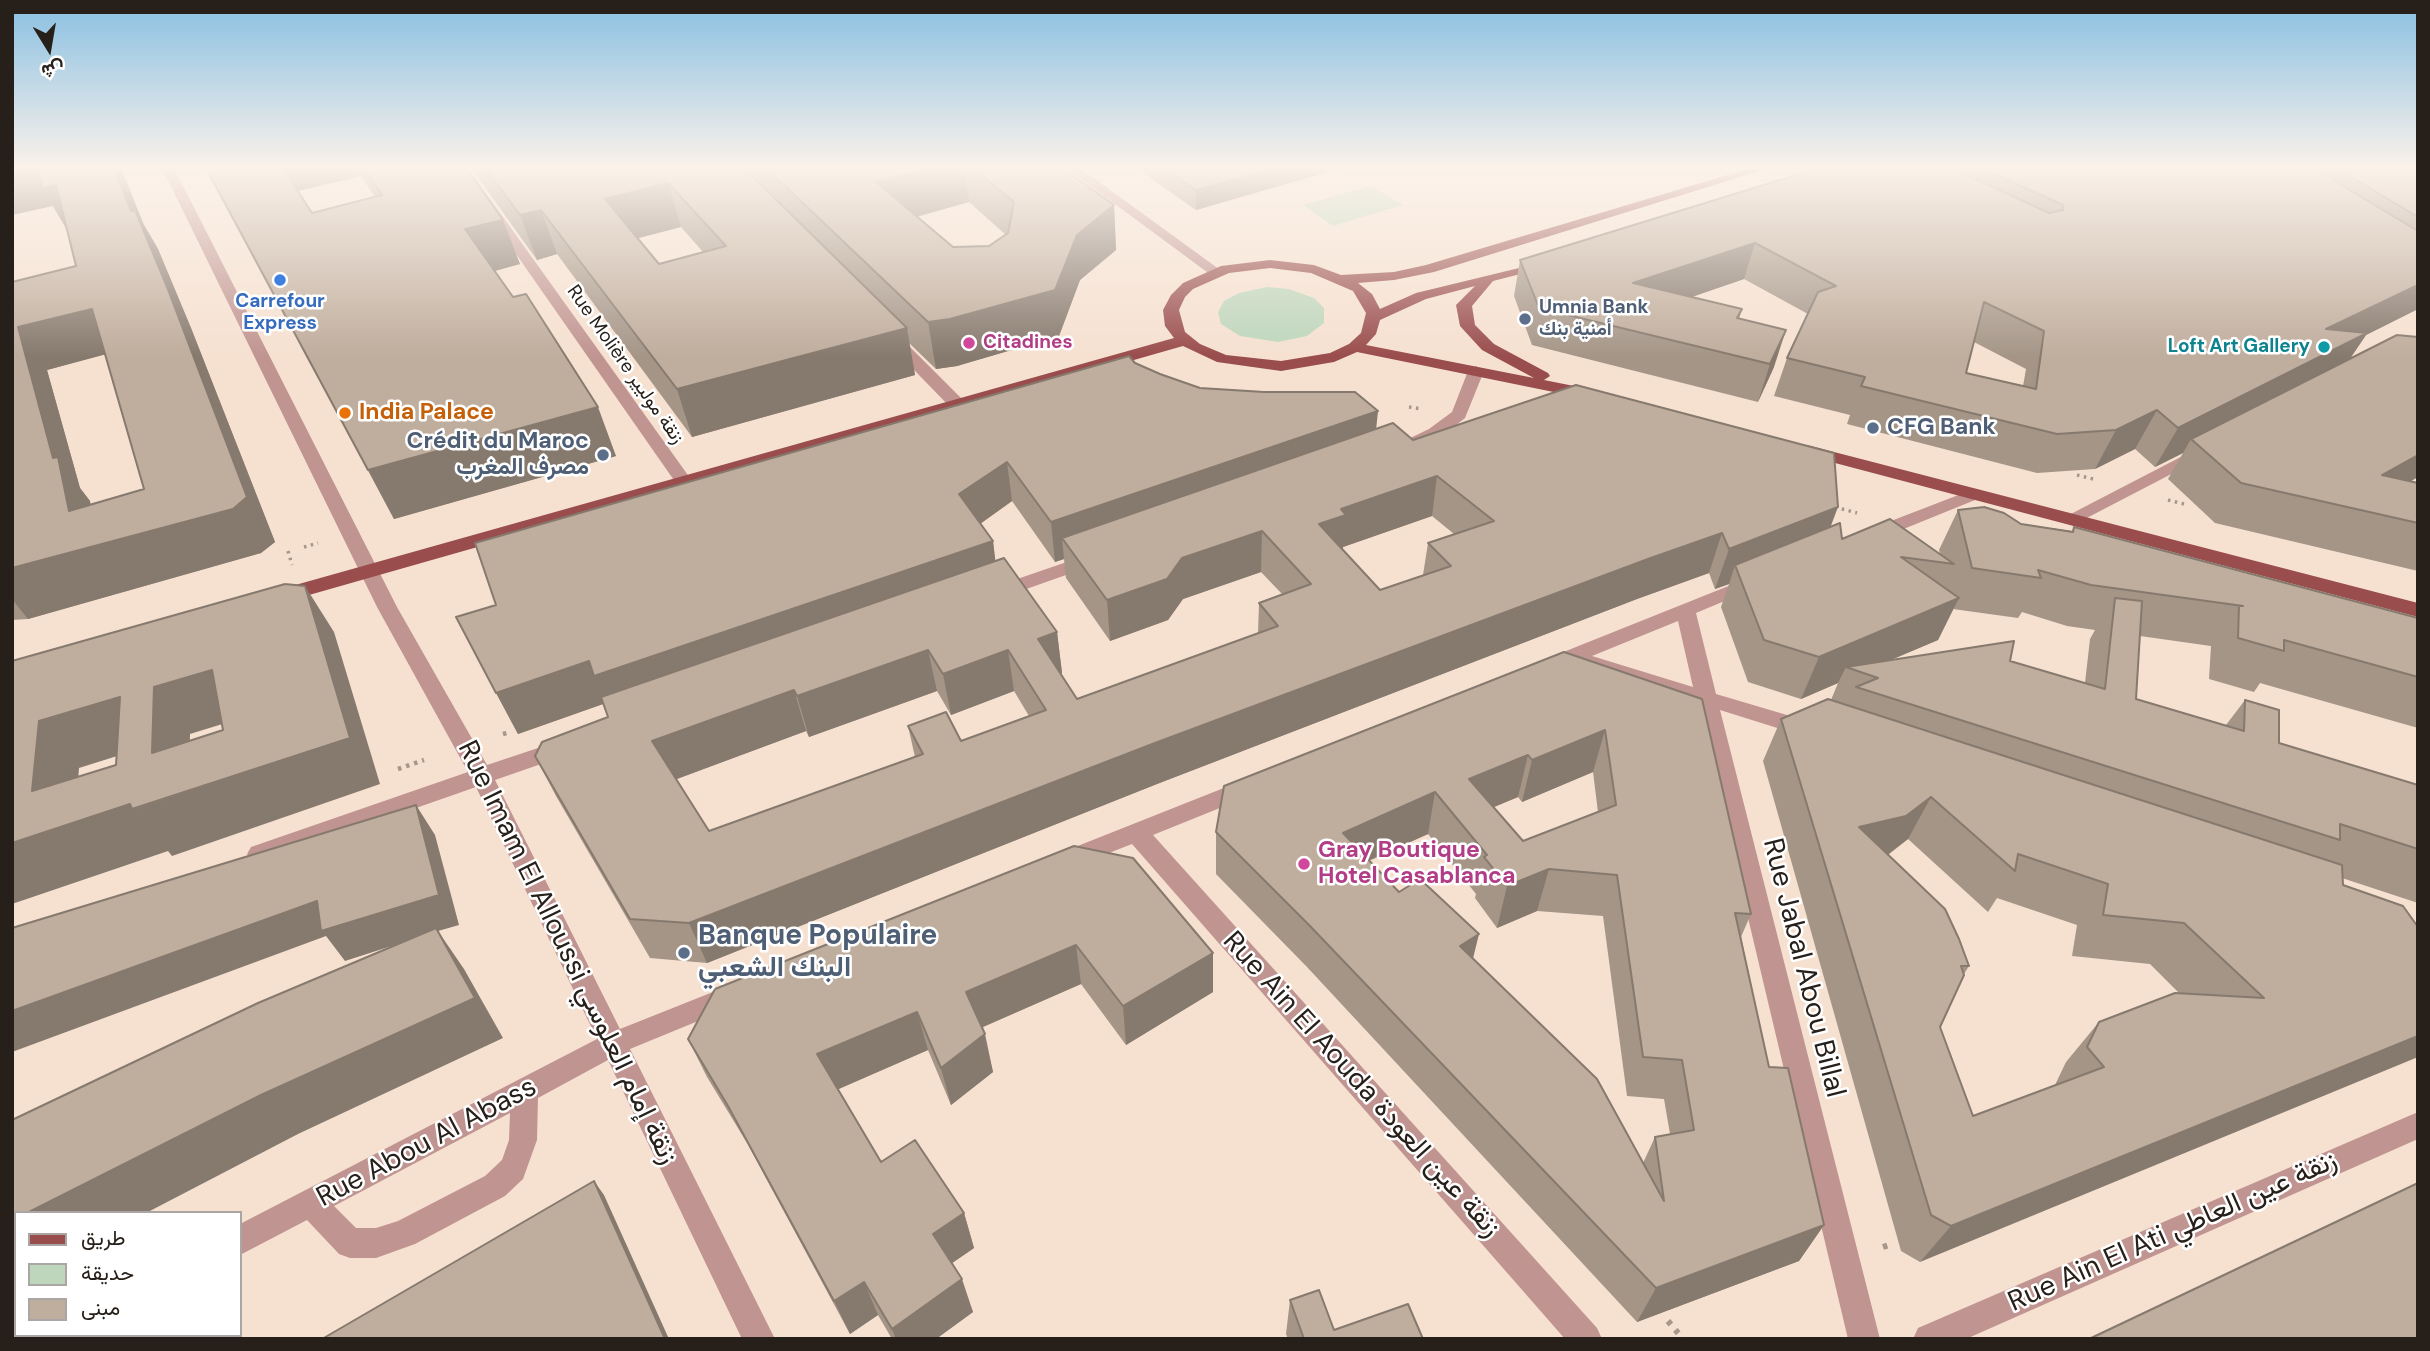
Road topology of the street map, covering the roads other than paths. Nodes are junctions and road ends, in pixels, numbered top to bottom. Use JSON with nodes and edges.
{"nodes":[{"id":1,"x":200,"y":231,"type":"edge"},
{"id":2,"x":508,"y":231,"type":"edge"},
{"id":3,"x":1160,"y":231,"type":"edge"},
{"id":4,"x":1553,"y":231,"type":"edge"},
{"id":5,"x":1561,"y":258,"type":"edge"},
{"id":6,"x":1216,"y":272,"type":"junction"},
{"id":7,"x":1496,"y":278,"type":"junction"},
{"id":8,"x":1343,"y":279,"type":"junction"},
{"id":9,"x":1374,"y":317,"type":"junction"},
{"id":10,"x":880,"y":326,"type":"edge"},
{"id":11,"x":1185,"y":340,"type":"junction"},
{"id":12,"x":1355,"y":347,"type":"junction"},
{"id":13,"x":1476,"y":371,"type":"junction"},
{"id":14,"x":1583,"y":393,"type":"junction"},
{"id":15,"x":1610,"y":400,"type":"edge"},
{"id":16,"x":957,"y":404,"type":"junction"},
{"id":17,"x":1785,"y":445,"type":"edge"},
{"id":18,"x":2212,"y":446,"type":"edge"},
{"id":19,"x":1388,"y":454,"type":"edge"},
{"id":20,"x":684,"y":482,"type":"junction"},
{"id":21,"x":1974,"y":494,"type":"junction"},
{"id":22,"x":2072,"y":518,"type":"junction"},
{"id":23,"x":1846,"y":545,"type":"edge"},
{"id":24,"x":1112,"y":552,"type":"edge"},
{"id":25,"x":369,"y":571,"type":"junction"},
{"id":26,"x":1770,"y":576,"type":"edge"},
{"id":27,"x":980,"y":599,"type":"edge"},
{"id":28,"x":261,"y":602,"type":"edge"},
{"id":29,"x":1685,"y":610,"type":"junction"},
{"id":30,"x":2418,"y":610,"type":"edge"},
{"id":31,"x":1571,"y":656,"type":"junction"},
{"id":32,"x":1521,"y":676,"type":"edge"},
{"id":33,"x":1705,"y":695,"type":"junction"},
{"id":34,"x":1825,"y":735,"type":"edge"},
{"id":35,"x":585,"y":739,"type":"edge"},
{"id":36,"x":482,"y":776,"type":"junction"},
{"id":37,"x":1270,"y":778,"type":"edge"},
{"id":38,"x":1136,"y":832,"type":"junction"},
{"id":39,"x":234,"y":863,"type":"edge"},
{"id":40,"x":1044,"y":870,"type":"edge"},
{"id":41,"x":752,"y":987,"type":"edge"},
{"id":42,"x":613,"y":1044,"type":"junction"},
{"id":43,"x":524,"y":1093,"type":"junction"},
{"id":44,"x":2418,"y":1125,"type":"edge"},
{"id":45,"x":312,"y":1204,"type":"junction"},
{"id":46,"x":242,"y":1239,"type":"edge"},
{"id":47,"x":759,"y":1339,"type":"edge"},
{"id":48,"x":1586,"y":1339,"type":"edge"},
{"id":49,"x":1864,"y":1339,"type":"edge"},
{"id":50,"x":1929,"y":1339,"type":"edge"}],
"edges":[{"from":1,"to":25,"type":"street","name":"Rue Imam El Alloussi زنقة إمام العلوسي"},
{"from":2,"to":20,"type":"street","name":"Rue Molière زنقة موليير"},
{"from":3,"to":6,"type":"street"},
{"from":4,"to":8,"type":"main road"},
{"from":5,"to":7,"type":"main road"},
{"from":6,"to":8,"type":"main road"},
{"from":6,"to":11,"type":"main road"},
{"from":7,"to":9,"type":"main road"},
{"from":7,"to":14,"type":"main road"},
{"from":8,"to":9,"type":"main road"},
{"from":9,"to":12,"type":"main road"},
{"from":10,"to":16,"type":"street"},
{"from":11,"to":12,"type":"main road"},
{"from":11,"to":16,"type":"main road"},
{"from":12,"to":13,"type":"main road"},
{"from":13,"to":14,"type":"main road"},
{"from":13,"to":19,"type":"street"},
{"from":14,"to":15,"type":"main road"},
{"from":16,"to":20,"type":"main road"},
{"from":17,"to":21,"type":"main road"},
{"from":18,"to":22,"type":"street"},
{"from":20,"to":25,"type":"main road"},
{"from":21,"to":22,"type":"main road"},
{"from":21,"to":23,"type":"street"},
{"from":22,"to":30,"type":"main road"},
{"from":24,"to":27,"type":"street"},
{"from":25,"to":28,"type":"main road"},
{"from":25,"to":36,"type":"street","name":"Rue Imam El Alloussi زنقة إمام العلوسي"},
{"from":26,"to":29,"type":"street"},
{"from":29,"to":31,"type":"street"},
{"from":29,"to":33,"type":"street","name":"Rue Jabal Abou Billal"},
{"from":31,"to":32,"type":"street"},
{"from":31,"to":33,"type":"street"},
{"from":33,"to":34,"type":"street"},
{"from":33,"to":49,"type":"street","name":"Rue Jabal Abou Billal"},
{"from":35,"to":36,"type":"street"},
{"from":36,"to":39,"type":"street"},
{"from":36,"to":42,"type":"street","name":"Rue Imam El Alloussi زنقة إمام العلوسي"},
{"from":37,"to":38,"type":"street"},
{"from":38,"to":40,"type":"street"},
{"from":38,"to":48,"type":"street","name":"Rue Ain El Aouda زنقة عين العودة"},
{"from":41,"to":42,"type":"street","name":"Rue Abou Al Abass"},
{"from":42,"to":43,"type":"street","name":"Rue Abou Al Abass"},
{"from":42,"to":47,"type":"street","name":"Rue Imam El Alloussi زنقة إمام العلوسي"},
{"from":43,"to":45,"type":"street","name":"Rue Abou Al Abass"},
{"from":43,"to":45,"type":"street"},
{"from":44,"to":50,"type":"street","name":"Rue Ain El Ati زنقة عين العاطي"},
{"from":45,"to":46,"type":"street","name":"Rue Abou Al Abass"}]}
